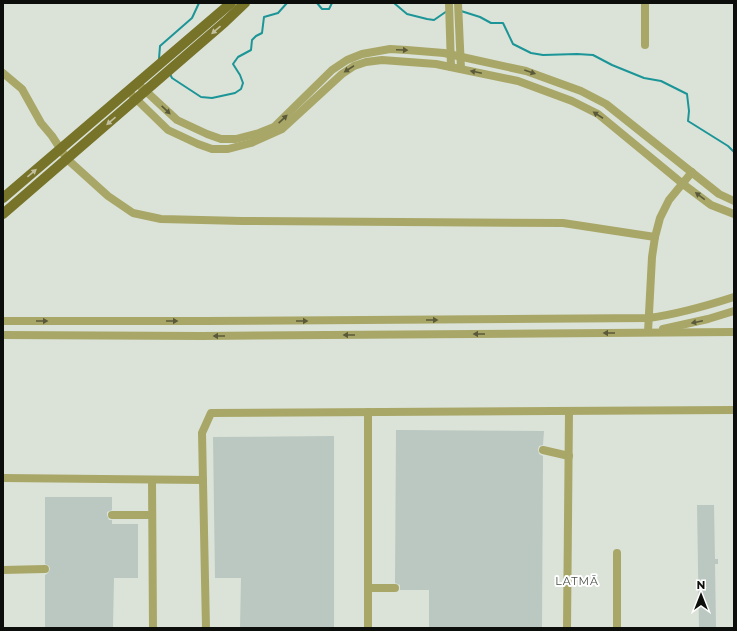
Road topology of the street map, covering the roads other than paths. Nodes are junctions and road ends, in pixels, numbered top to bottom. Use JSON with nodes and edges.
{"nodes":[{"id":1,"x":231,"y":3,"type":"edge"},
{"id":2,"x":245,"y":3,"type":"edge"},
{"id":3,"x":449,"y":3,"type":"edge"},
{"id":4,"x":458,"y":3,"type":"edge"},
{"id":5,"x":645,"y":3,"type":"edge"},
{"id":6,"x":645,"y":45,"type":"dead end"},
{"id":7,"x":450,"y":55,"type":"junction"},
{"id":8,"x":460,"y":57,"type":"junction"},
{"id":9,"x":451,"y":67,"type":"junction"},
{"id":10,"x":461,"y":69,"type":"junction"},
{"id":11,"x":3,"y":73,"type":"edge"},
{"id":12,"x":137,"y":83,"type":"junction"},
{"id":13,"x":145,"y":91,"type":"junction"},
{"id":14,"x":128,"y":92,"type":"junction"},
{"id":15,"x":136,"y":99,"type":"junction"},
{"id":16,"x":60,"y":149,"type":"junction"},
{"id":17,"x":67,"y":160,"type":"junction"},
{"id":18,"x":692,"y":172,"type":"junction"},
{"id":19,"x":683,"y":184,"type":"junction"},
{"id":20,"x":3,"y":198,"type":"edge"},
{"id":21,"x":734,"y":201,"type":"edge"},
{"id":22,"x":3,"y":214,"type":"edge"},
{"id":23,"x":734,"y":214,"type":"edge"},
{"id":24,"x":655,"y":237,"type":"junction"},
{"id":25,"x":734,"y":297,"type":"edge"},
{"id":26,"x":734,"y":311,"type":"edge"},
{"id":27,"x":649,"y":318,"type":"junction"},
{"id":28,"x":3,"y":321,"type":"edge"},
{"id":29,"x":648,"y":332,"type":"junction"},
{"id":30,"x":734,"y":332,"type":"edge"},
{"id":31,"x":3,"y":335,"type":"edge"},
{"id":32,"x":734,"y":410,"type":"edge"},
{"id":33,"x":569,"y":411,"type":"junction"},
{"id":34,"x":368,"y":412,"type":"junction"},
{"id":35,"x":543,"y":450,"type":"dead end"},
{"id":36,"x":569,"y":456,"type":"junction"},
{"id":37,"x":3,"y":478,"type":"edge"},
{"id":38,"x":152,"y":480,"type":"junction"},
{"id":39,"x":203,"y":480,"type":"junction"},
{"id":40,"x":112,"y":515,"type":"dead end"},
{"id":41,"x":152,"y":515,"type":"junction"},
{"id":42,"x":617,"y":552,"type":"dead end"},
{"id":43,"x":45,"y":569,"type":"dead end"},
{"id":44,"x":3,"y":570,"type":"edge"},
{"id":45,"x":368,"y":588,"type":"junction"},
{"id":46,"x":395,"y":588,"type":"dead end"},
{"id":47,"x":153,"y":628,"type":"edge"},
{"id":48,"x":206,"y":628,"type":"edge"},
{"id":49,"x":368,"y":628,"type":"edge"},
{"id":50,"x":567,"y":628,"type":"edge"},
{"id":51,"x":617,"y":628,"type":"edge"}],
"edges":[{"from":1,"to":12,"type":"main road"},
{"from":2,"to":13,"type":"main road","one_way":true},
{"from":3,"to":7,"type":"street"},
{"from":4,"to":8,"type":"street"},
{"from":5,"to":6,"type":"street"},
{"from":7,"to":8,"type":"street"},
{"from":7,"to":9,"type":"street"},
{"from":13,"to":7,"type":"street","one_way":true},
{"from":8,"to":10,"type":"street"},
{"from":8,"to":18,"type":"street","one_way":true},
{"from":9,"to":10,"type":"street"},
{"from":9,"to":15,"type":"street","one_way":true},
{"from":19,"to":10,"type":"street","one_way":true},
{"from":11,"to":16,"type":"street"},
{"from":12,"to":13,"type":"street"},
{"from":12,"to":14,"type":"main road"},
{"from":13,"to":15,"type":"main road"},
{"from":14,"to":15,"type":"street"},
{"from":14,"to":16,"type":"main road"},
{"from":15,"to":17,"type":"main road","one_way":true},
{"from":16,"to":17,"type":"street"},
{"from":20,"to":16,"type":"main road","one_way":true},
{"from":17,"to":22,"type":"main road"},
{"from":17,"to":24,"type":"street"},
{"from":18,"to":19,"type":"street"},
{"from":18,"to":21,"type":"street"},
{"from":23,"to":19,"type":"street","one_way":true},
{"from":19,"to":24,"type":"street"},
{"from":24,"to":27,"type":"street"},
{"from":25,"to":27,"type":"street"},
{"from":26,"to":29,"type":"street","one_way":true},
{"from":28,"to":27,"type":"street","one_way":true},
{"from":27,"to":29,"type":"street"},
{"from":29,"to":30,"type":"street"},
{"from":29,"to":31,"type":"street","one_way":true},
{"from":32,"to":33,"type":"street"},
{"from":33,"to":34,"type":"street"},
{"from":33,"to":36,"type":"street"},
{"from":34,"to":39,"type":"street"},
{"from":34,"to":45,"type":"street"},
{"from":35,"to":36,"type":"street"},
{"from":36,"to":50,"type":"street"},
{"from":37,"to":38,"type":"street"},
{"from":38,"to":39,"type":"street"},
{"from":38,"to":41,"type":"street"},
{"from":39,"to":48,"type":"street"},
{"from":40,"to":41,"type":"street"},
{"from":41,"to":47,"type":"street"},
{"from":42,"to":51,"type":"street"},
{"from":43,"to":44,"type":"street"},
{"from":45,"to":46,"type":"street"},
{"from":45,"to":49,"type":"street"}]}
